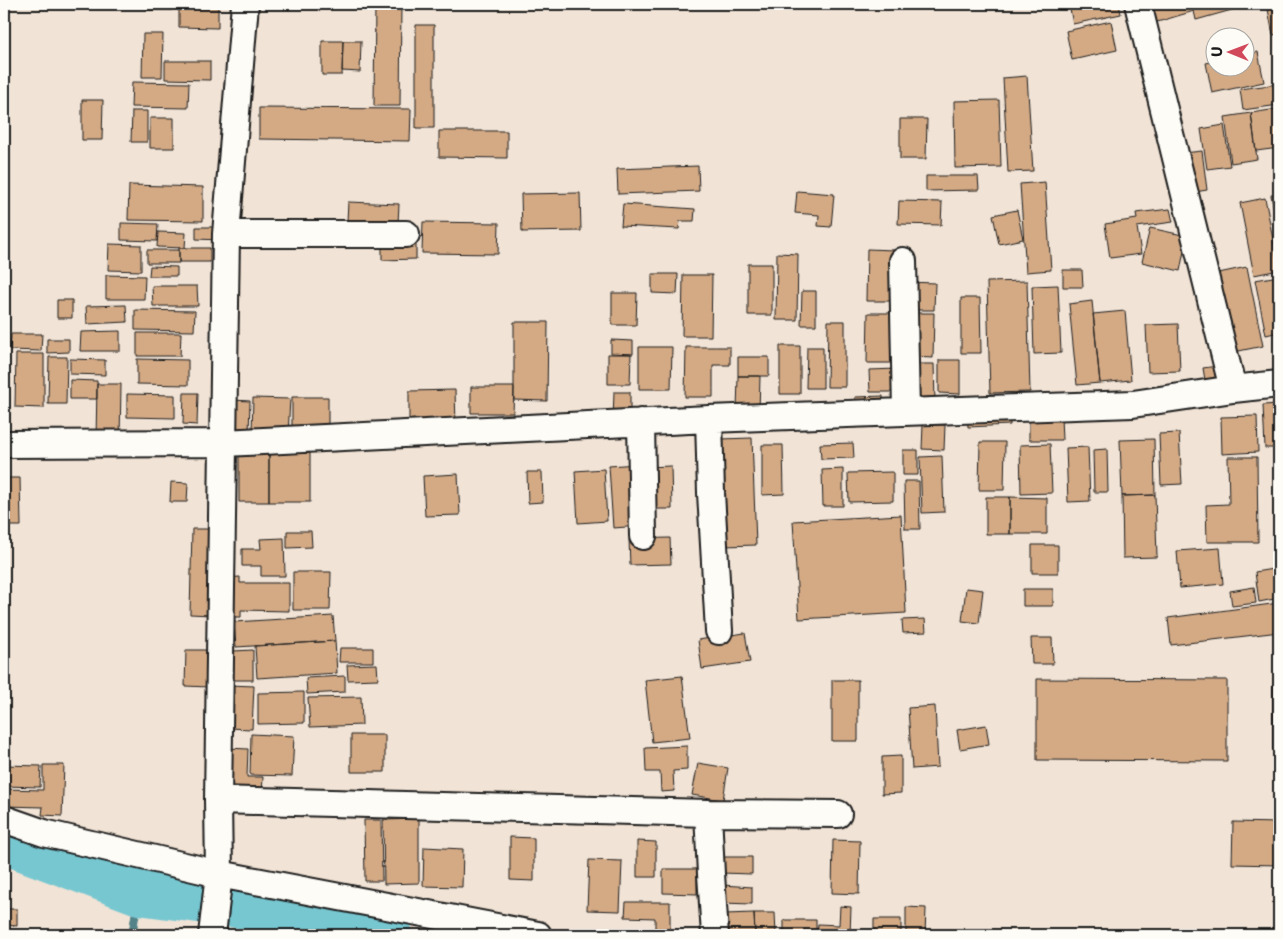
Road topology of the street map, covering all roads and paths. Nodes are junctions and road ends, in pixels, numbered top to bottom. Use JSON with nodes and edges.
{"nodes":[{"id":1,"x":245,"y":4,"type":"edge"},
{"id":2,"x":1138,"y":4,"type":"edge"},
{"id":3,"x":226,"y":234,"type":"junction"},
{"id":4,"x":406,"y":234,"type":"dead end"},
{"id":5,"x":903,"y":261,"type":"dead end"},
{"id":6,"x":1279,"y":384,"type":"edge"},
{"id":7,"x":1233,"y":390,"type":"junction"},
{"id":8,"x":906,"y":412,"type":"junction"},
{"id":9,"x":709,"y":419,"type":"junction"},
{"id":10,"x":641,"y":422,"type":"junction"},
{"id":11,"x":224,"y":443,"type":"junction"},
{"id":12,"x":4,"y":444,"type":"edge"},
{"id":13,"x":643,"y":536,"type":"dead end"},
{"id":14,"x":719,"y":631,"type":"dead end"},
{"id":15,"x":218,"y":800,"type":"junction"},
{"id":16,"x":708,"y":813,"type":"junction"},
{"id":17,"x":838,"y":814,"type":"dead end"},
{"id":18,"x":4,"y":819,"type":"edge"},
{"id":19,"x":217,"y":913,"type":"edge"},
{"id":20,"x":538,"y":935,"type":"edge"},
{"id":21,"x":715,"y":935,"type":"edge"}],
"edges":[{"from":1,"to":3,"type":"street"},
{"from":2,"to":7,"type":"street"},
{"from":3,"to":4,"type":"street"},
{"from":3,"to":11,"type":"street"},
{"from":5,"to":8,"type":"street"},
{"from":6,"to":7,"type":"street"},
{"from":7,"to":8,"type":"street"},
{"from":8,"to":9,"type":"street"},
{"from":9,"to":10,"type":"street"},
{"from":9,"to":14,"type":"street"},
{"from":10,"to":11,"type":"street"},
{"from":10,"to":13,"type":"street"},
{"from":11,"to":12,"type":"street"},
{"from":11,"to":15,"type":"street"},
{"from":15,"to":16,"type":"street"},
{"from":15,"to":19,"type":"street"},
{"from":16,"to":17,"type":"street"},
{"from":16,"to":21,"type":"street"},
{"from":18,"to":19,"type":"street"},
{"from":19,"to":20,"type":"street"}]}
